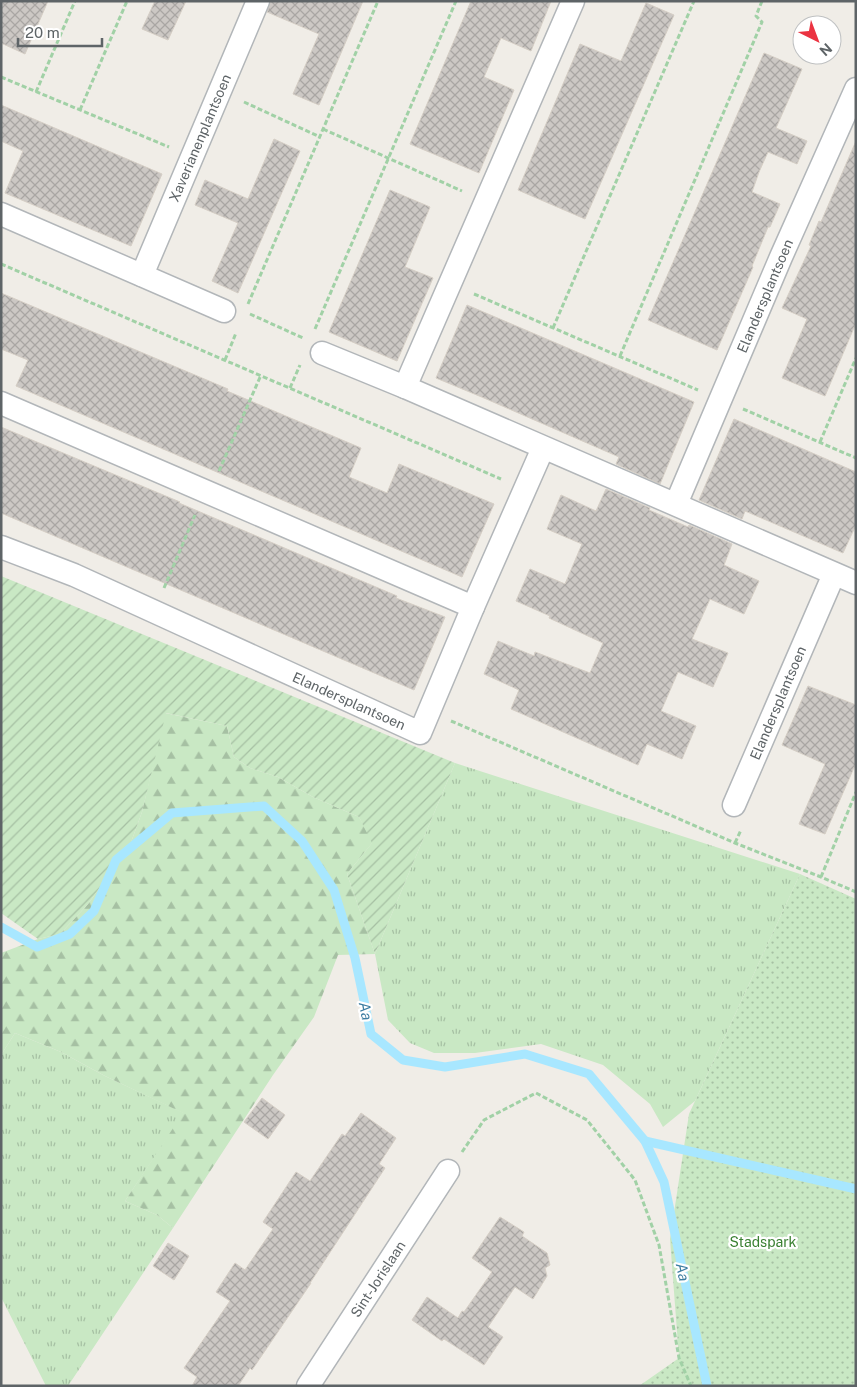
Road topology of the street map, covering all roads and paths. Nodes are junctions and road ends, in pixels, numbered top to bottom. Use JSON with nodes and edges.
{"nodes":[{"id":1,"x":75,"y":1,"type":"edge"},
{"id":2,"x":127,"y":1,"type":"edge"},
{"id":3,"x":258,"y":1,"type":"edge"},
{"id":4,"x":378,"y":1,"type":"edge"},
{"id":5,"x":456,"y":1,"type":"edge"},
{"id":6,"x":573,"y":1,"type":"edge"},
{"id":7,"x":694,"y":1,"type":"edge"},
{"id":8,"x":762,"y":1,"type":"edge"},
{"id":9,"x":1,"y":77,"type":"edge"},
{"id":10,"x":856,"y":89,"type":"edge"},
{"id":11,"x":220,"y":91,"type":"junction"},
{"id":12,"x":36,"y":92,"type":"junction"},
{"id":13,"x":80,"y":110,"type":"junction"},
{"id":14,"x":324,"y":129,"type":"junction"},
{"id":15,"x":320,"y":137,"type":"junction"},
{"id":16,"x":192,"y":156,"type":"junction"},
{"id":17,"x":389,"y":158,"type":"junction"},
{"id":18,"x":486,"y":202,"type":"junction"},
{"id":19,"x":4,"y":222,"type":"edge"},
{"id":20,"x":1,"y":264,"type":"edge"},
{"id":21,"x":142,"y":275,"type":"junction"},
{"id":22,"x":450,"y":284,"type":"junction"},
{"id":23,"x":224,"y":311,"type":"dead end"},
{"id":24,"x":238,"y":328,"type":"dead end"},
{"id":25,"x":553,"y":328,"type":"junction"},
{"id":26,"x":316,"y":347,"type":"junction"},
{"id":27,"x":620,"y":356,"type":"junction"},
{"id":28,"x":856,"y":358,"type":"edge"},
{"id":29,"x":225,"y":360,"type":"junction"},
{"id":30,"x":261,"y":375,"type":"junction"},
{"id":31,"x":406,"y":387,"type":"junction"},
{"id":32,"x":290,"y":388,"type":"junction"},
{"id":33,"x":720,"y":400,"type":"junction"},
{"id":34,"x":1,"y":403,"type":"edge"},
{"id":35,"x":820,"y":442,"type":"junction"},
{"id":36,"x":543,"y":448,"type":"junction"},
{"id":37,"x":856,"y":458,"type":"edge"},
{"id":38,"x":525,"y":489,"type":"junction"},
{"id":39,"x":208,"y":493,"type":"junction"},
{"id":40,"x":676,"y":504,"type":"junction"},
{"id":41,"x":1,"y":547,"type":"edge"},
{"id":42,"x":834,"y":574,"type":"junction"},
{"id":43,"x":856,"y":583,"type":"edge"},
{"id":44,"x":473,"y":607,"type":"junction"},
{"id":45,"x":154,"y":612,"type":"junction"},
{"id":46,"x":430,"y":711,"type":"junction"},
{"id":47,"x":856,"y":792,"type":"edge"},
{"id":48,"x":734,"y":805,"type":"dead end"},
{"id":49,"x":821,"y":877,"type":"junction"},
{"id":50,"x":856,"y":892,"type":"edge"},
{"id":51,"x":448,"y":1171,"type":"joint"},
{"id":52,"x":308,"y":1386,"type":"edge"},
{"id":53,"x":691,"y":1386,"type":"edge"}],
"edges":[{"from":1,"to":12,"type":"path"},
{"from":2,"to":13,"type":"path"},
{"from":3,"to":11,"type":"street","name":"Xaverianenplantsoen"},
{"from":4,"to":14,"type":"path"},
{"from":5,"to":17,"type":"path"},
{"from":6,"to":18,"type":"street"},
{"from":7,"to":25,"type":"path"},
{"from":8,"to":27,"type":"path"},
{"from":9,"to":12,"type":"path"},
{"from":10,"to":33,"type":"street","name":"Elandersplantsoen"},
{"from":11,"to":15,"type":"path"},
{"from":11,"to":16,"type":"street","name":"Xaverianenplantsoen"},
{"from":12,"to":13,"type":"path"},
{"from":13,"to":16,"type":"path"},
{"from":14,"to":15,"type":"path"},
{"from":14,"to":17,"type":"path"},
{"from":15,"to":26,"type":"path"},
{"from":16,"to":21,"type":"street","name":"Xaverianenplantsoen"},
{"from":17,"to":18,"type":"path"},
{"from":17,"to":26,"type":"path"},
{"from":18,"to":22,"type":"street"},
{"from":19,"to":21,"type":"street"},
{"from":20,"to":29,"type":"path"},
{"from":21,"to":23,"type":"street"},
{"from":22,"to":25,"type":"path"},
{"from":22,"to":31,"type":"street"},
{"from":24,"to":29,"type":"path"},
{"from":25,"to":27,"type":"path"},
{"from":26,"to":31,"type":"street"},
{"from":26,"to":32,"type":"path"},
{"from":27,"to":33,"type":"path"},
{"from":28,"to":35,"type":"path"},
{"from":29,"to":30,"type":"path"},
{"from":30,"to":32,"type":"path"},
{"from":30,"to":39,"type":"path"},
{"from":31,"to":36,"type":"street"},
{"from":32,"to":38,"type":"path"},
{"from":33,"to":35,"type":"path"},
{"from":33,"to":40,"type":"street","name":"Elandersplantsoen"},
{"from":34,"to":39,"type":"street"},
{"from":35,"to":37,"type":"path"},
{"from":36,"to":38,"type":"street","name":"Elandersplantsoen"},
{"from":36,"to":40,"type":"street"},
{"from":38,"to":44,"type":"street","name":"Elandersplantsoen"},
{"from":39,"to":44,"type":"street"},
{"from":39,"to":45,"type":"path"},
{"from":40,"to":42,"type":"street"},
{"from":41,"to":45,"type":"street"},
{"from":42,"to":43,"type":"street"},
{"from":42,"to":48,"type":"street","name":"Elandersplantsoen"},
{"from":44,"to":46,"type":"street","name":"Elandersplantsoen"},
{"from":45,"to":46,"type":"street","name":"Elandersplantsoen"},
{"from":46,"to":49,"type":"path"},
{"from":47,"to":49,"type":"path"},
{"from":49,"to":50,"type":"path"},
{"from":51,"to":52,"type":"street","name":"Sint-Jorislaan"},
{"from":51,"to":53,"type":"path"}]}
